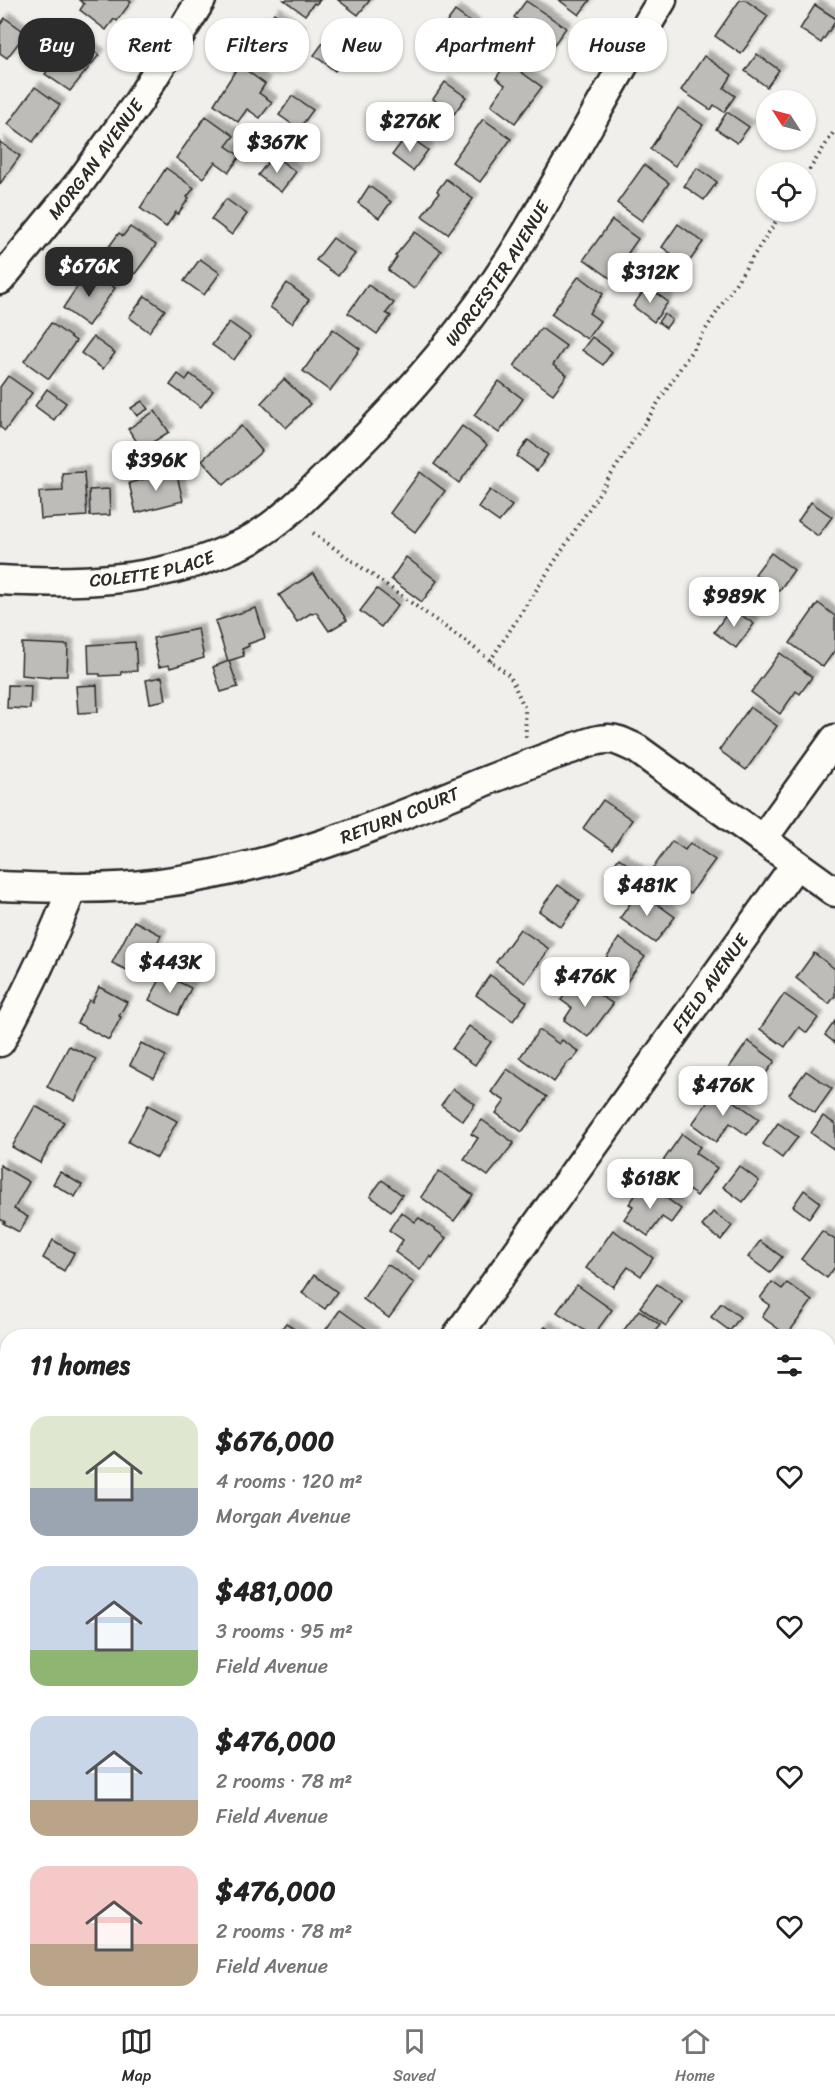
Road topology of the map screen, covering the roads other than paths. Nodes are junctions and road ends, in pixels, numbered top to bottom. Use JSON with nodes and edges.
{"nodes":[{"id":1,"x":201,"y":0,"type":"edge"},
{"id":2,"x":662,"y":0,"type":"edge"},
{"id":3,"x":0,"y":280,"type":"edge"},
{"id":4,"x":289,"y":512,"type":"joint"},
{"id":5,"x":0,"y":580,"type":"edge"},
{"id":6,"x":835,"y":739,"type":"edge"},
{"id":7,"x":762,"y":840,"type":"junction"},
{"id":8,"x":796,"y":864,"type":"junction"},
{"id":9,"x":0,"y":886,"type":"edge"},
{"id":10,"x":72,"y":888,"type":"junction"},
{"id":11,"x":835,"y":892,"type":"edge"},
{"id":12,"x":0,"y":1042,"type":"edge"},
{"id":13,"x":462,"y":1329,"type":"edge"}],
"edges":[{"from":1,"to":3,"type":"street","name":"MORGAN AVENUE"},
{"from":2,"to":4,"type":"street","name":"WORCESTER AVENUE"},
{"from":4,"to":5,"type":"street","name":"COLETTE PLACE"},
{"from":6,"to":7,"type":"street"},
{"from":7,"to":8,"type":"street","name":"RETURN COURT"},
{"from":7,"to":10,"type":"street","name":"RETURN COURT"},
{"from":8,"to":11,"type":"street","name":"RETURN COURT"},
{"from":8,"to":13,"type":"street","name":"FIELD AVENUE"},
{"from":9,"to":10,"type":"street","name":"RETURN COURT"},
{"from":10,"to":12,"type":"street"}]}
